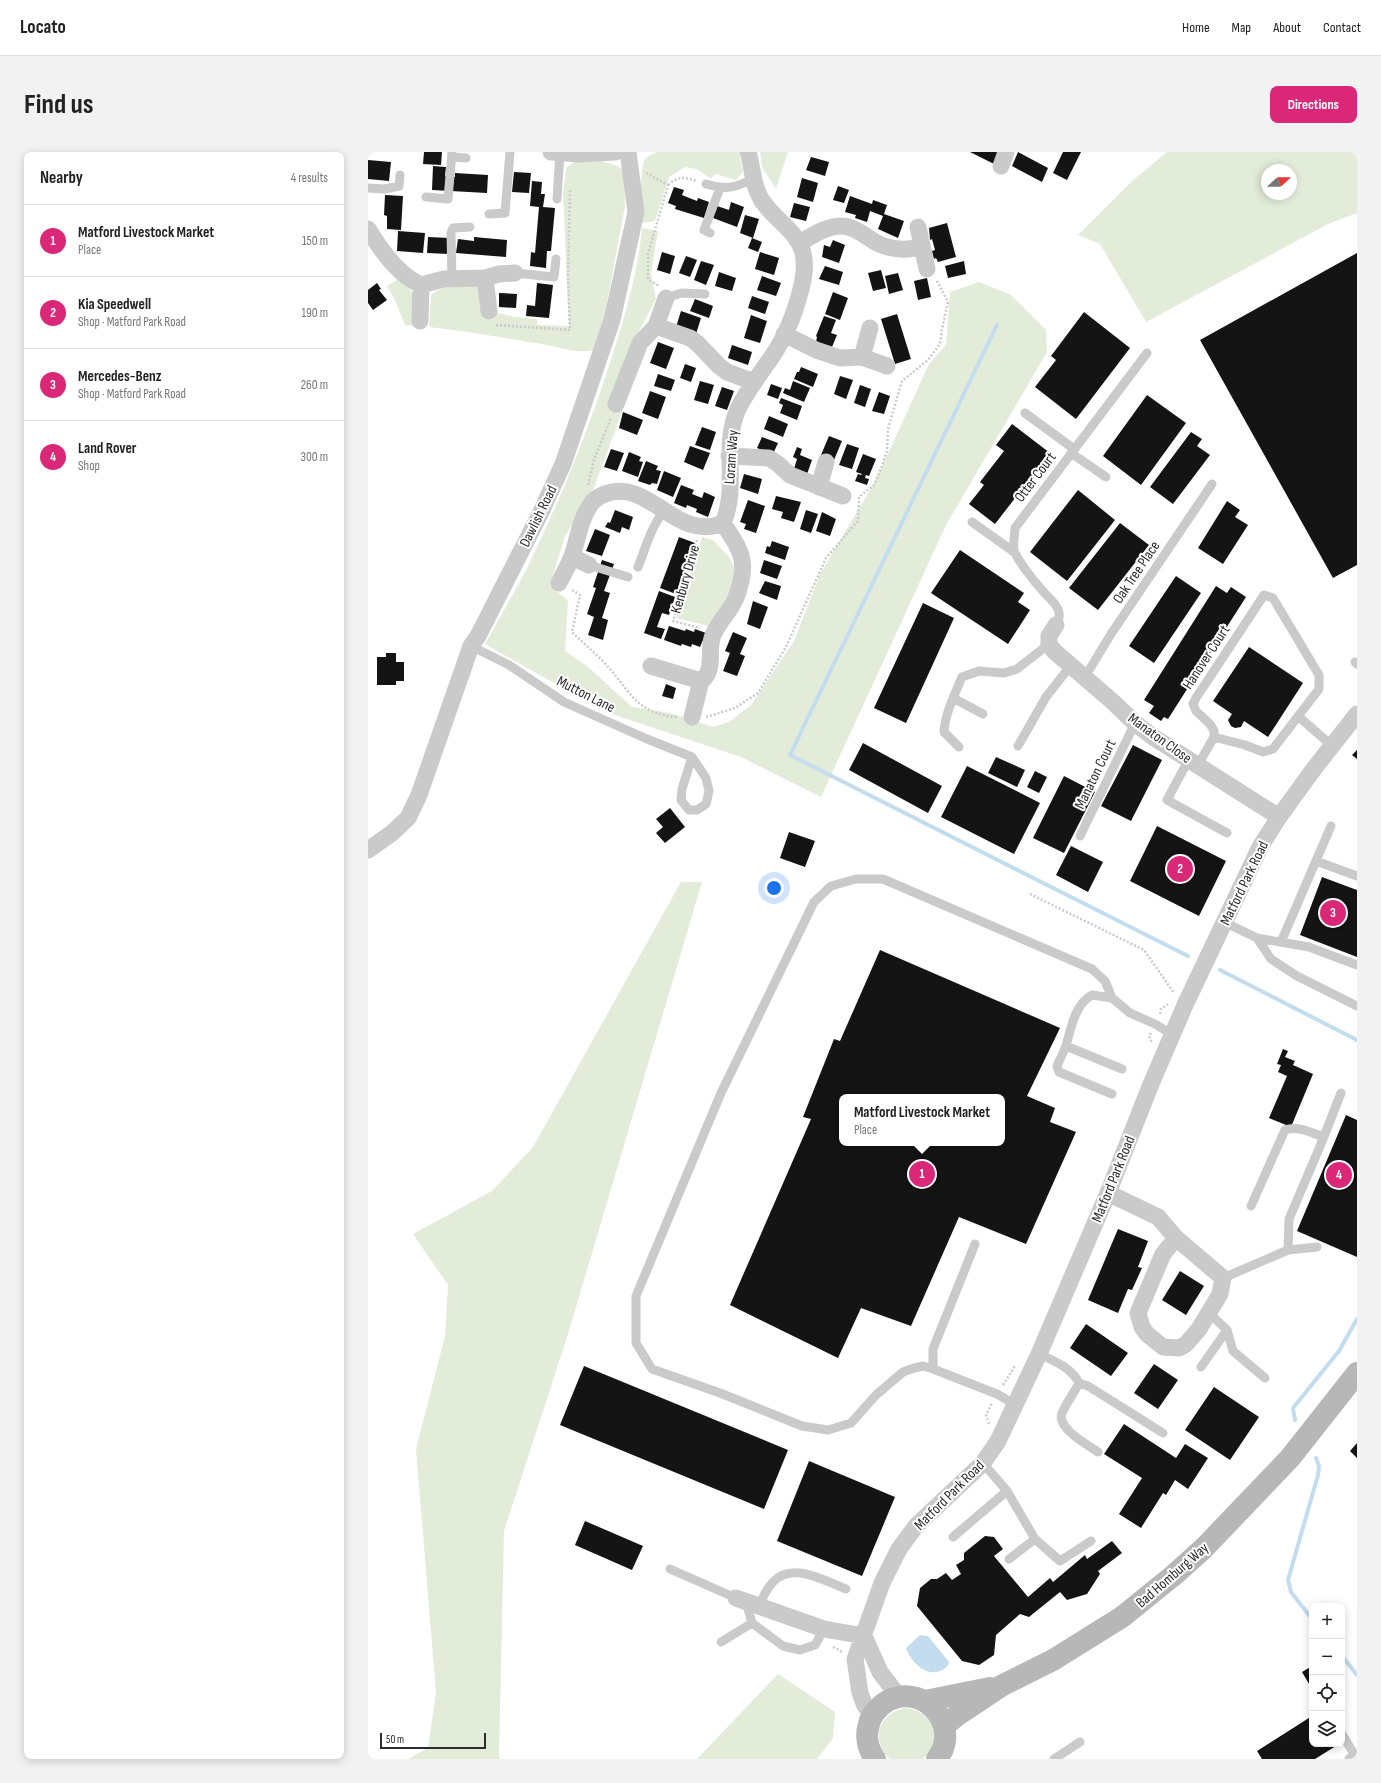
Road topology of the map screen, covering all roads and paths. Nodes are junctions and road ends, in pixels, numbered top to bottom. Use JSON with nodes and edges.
{"nodes":[{"id":1,"x":510,"y":152,"type":"edge"},
{"id":2,"x":556,"y":152,"type":"edge"},
{"id":3,"x":615,"y":152,"type":"edge"},
{"id":4,"x":628,"y":152,"type":"edge"},
{"id":5,"x":748,"y":152,"type":"edge"},
{"id":6,"x":452,"y":155,"type":"edge"},
{"id":7,"x":466,"y":158,"type":"dead end"},
{"id":8,"x":632,"y":172,"type":"junction"},
{"id":9,"x":400,"y":174,"type":"dead end"},
{"id":10,"x":753,"y":179,"type":"junction"},
{"id":11,"x":706,"y":184,"type":"joint"},
{"id":12,"x":668,"y":185,"type":"junction"},
{"id":13,"x":368,"y":188,"type":"edge"},
{"id":14,"x":720,"y":188,"type":"junction"},
{"id":15,"x":426,"y":197,"type":"dead end"},
{"id":16,"x":557,"y":199,"type":"dead end"},
{"id":17,"x":489,"y":214,"type":"dead end"},
{"id":18,"x":470,"y":227,"type":"dead end"},
{"id":19,"x":918,"y":227,"type":"dead end"},
{"id":20,"x":368,"y":229,"type":"edge"},
{"id":21,"x":710,"y":233,"type":"dead end"},
{"id":22,"x":799,"y":243,"type":"junction"},
{"id":23,"x":922,"y":246,"type":"junction"},
{"id":24,"x":556,"y":259,"type":"dead end"},
{"id":25,"x":927,"y":269,"type":"joint"},
{"id":26,"x":515,"y":274,"type":"joint"},
{"id":27,"x":452,"y":278,"type":"junction"},
{"id":28,"x":485,"y":278,"type":"junction"},
{"id":29,"x":421,"y":285,"type":"junction"},
{"id":30,"x":705,"y":294,"type":"dead end"},
{"id":31,"x":666,"y":298,"type":"junction"},
{"id":32,"x":489,"y":311,"type":"dead end"},
{"id":33,"x":420,"y":321,"type":"dead end"},
{"id":34,"x":656,"y":326,"type":"junction"},
{"id":35,"x":870,"y":328,"type":"dead end"},
{"id":36,"x":784,"y":334,"type":"junction"},
{"id":37,"x":1146,"y":353,"type":"dead end"},
{"id":38,"x":862,"y":357,"type":"junction"},
{"id":39,"x":887,"y":366,"type":"dead end"},
{"id":40,"x":754,"y":382,"type":"junction"},
{"id":41,"x":616,"y":404,"type":"joint"},
{"id":42,"x":1025,"y":412,"type":"dead end"},
{"id":43,"x":1073,"y":451,"type":"junction"},
{"id":44,"x":729,"y":456,"type":"junction"},
{"id":45,"x":826,"y":462,"type":"dead end"},
{"id":46,"x":1106,"y":478,"type":"dead end"},
{"id":47,"x":1212,"y":484,"type":"dead end"},
{"id":48,"x":819,"y":487,"type":"junction"},
{"id":49,"x":843,"y":496,"type":"dead end"},
{"id":50,"x":591,"y":504,"type":"junction"},
{"id":51,"x":664,"y":511,"type":"junction"},
{"id":52,"x":972,"y":522,"type":"dead end"},
{"id":53,"x":723,"y":523,"type":"junction"},
{"id":54,"x":700,"y":526,"type":"junction"},
{"id":55,"x":1014,"y":552,"type":"junction"},
{"id":56,"x":572,"y":557,"type":"junction"},
{"id":57,"x":589,"y":565,"type":"joint"},
{"id":58,"x":638,"y":567,"type":"dead end"},
{"id":59,"x":628,"y":577,"type":"dead end"},
{"id":60,"x":559,"y":583,"type":"joint"},
{"id":61,"x":684,"y":624,"type":"dead end"},
{"id":62,"x":1056,"y":625,"type":"joint"},
{"id":63,"x":1049,"y":644,"type":"junction"},
{"id":64,"x":471,"y":646,"type":"junction"},
{"id":65,"x":1071,"y":665,"type":"junction"},
{"id":66,"x":651,"y":666,"type":"dead end"},
{"id":67,"x":1085,"y":677,"type":"junction"},
{"id":68,"x":701,"y":681,"type":"junction"},
{"id":69,"x":953,"y":698,"type":"junction"},
{"id":70,"x":983,"y":714,"type":"dead end"},
{"id":71,"x":1357,"y":714,"type":"edge"},
{"id":72,"x":1298,"y":716,"type":"junction"},
{"id":73,"x":692,"y":717,"type":"junction"},
{"id":74,"x":1135,"y":723,"type":"junction"},
{"id":75,"x":1214,"y":737,"type":"junction"},
{"id":76,"x":1018,"y":746,"type":"dead end"},
{"id":77,"x":1331,"y":746,"type":"junction"},
{"id":78,"x":959,"y":747,"type":"dead end"},
{"id":79,"x":692,"y":757,"type":"junction"},
{"id":80,"x":1193,"y":762,"type":"junction"},
{"id":81,"x":1279,"y":817,"type":"junction"},
{"id":82,"x":1330,"y":826,"type":"dead end"},
{"id":83,"x":1227,"y":833,"type":"dead end"},
{"id":84,"x":1080,"y":836,"type":"dead end"},
{"id":85,"x":368,"y":850,"type":"edge"},
{"id":86,"x":1316,"y":861,"type":"junction"},
{"id":87,"x":1357,"y":876,"type":"edge"},
{"id":88,"x":1030,"y":894,"type":"dead end"},
{"id":89,"x":1224,"y":922,"type":"junction"},
{"id":90,"x":1257,"y":938,"type":"junction"},
{"id":91,"x":1281,"y":942,"type":"junction"},
{"id":92,"x":1357,"y":965,"type":"edge"},
{"id":93,"x":1112,"y":998,"type":"junction"},
{"id":94,"x":1185,"y":1005,"type":"junction"},
{"id":95,"x":1357,"y":1006,"type":"edge"},
{"id":96,"x":1173,"y":1035,"type":"junction"},
{"id":97,"x":1066,"y":1046,"type":"junction"},
{"id":98,"x":1122,"y":1069,"type":"dead end"},
{"id":99,"x":1112,"y":1094,"type":"dead end"},
{"id":100,"x":1341,"y":1094,"type":"dead end"},
{"id":101,"x":1324,"y":1137,"type":"junction"},
{"id":102,"x":1108,"y":1193,"type":"junction"},
{"id":103,"x":1251,"y":1206,"type":"dead end"},
{"id":104,"x":1176,"y":1238,"type":"junction"},
{"id":105,"x":975,"y":1244,"type":"dead end"},
{"id":106,"x":1317,"y":1246,"type":"dead end"},
{"id":107,"x":1288,"y":1250,"type":"junction"},
{"id":108,"x":1223,"y":1278,"type":"junction"},
{"id":109,"x":1209,"y":1312,"type":"junction"},
{"id":110,"x":1227,"y":1330,"type":"junction"},
{"id":111,"x":1039,"y":1354,"type":"junction"},
{"id":112,"x":1201,"y":1367,"type":"dead end"},
{"id":113,"x":933,"y":1369,"type":"junction"},
{"id":114,"x":1357,"y":1373,"type":"edge"},
{"id":115,"x":1265,"y":1378,"type":"dead end"},
{"id":116,"x":1079,"y":1383,"type":"junction"},
{"id":117,"x":1016,"y":1405,"type":"junction"},
{"id":118,"x":1163,"y":1433,"type":"dead end"},
{"id":119,"x":1098,"y":1452,"type":"dead end"},
{"id":120,"x":983,"y":1463,"type":"junction"},
{"id":121,"x":1007,"y":1491,"type":"junction"},
{"id":122,"x":953,"y":1537,"type":"dead end"},
{"id":123,"x":1035,"y":1539,"type":"junction"},
{"id":124,"x":1091,"y":1541,"type":"dead end"},
{"id":125,"x":1009,"y":1559,"type":"dead end"},
{"id":126,"x":670,"y":1569,"type":"dead end"},
{"id":127,"x":846,"y":1589,"type":"dead end"},
{"id":128,"x":747,"y":1602,"type":"junction"},
{"id":129,"x":752,"y":1623,"type":"junction"},
{"id":130,"x":824,"y":1628,"type":"junction"},
{"id":131,"x":864,"y":1636,"type":"junction"},
{"id":132,"x":721,"y":1642,"type":"dead end"},
{"id":133,"x":1001,"y":1686,"type":"junction"},
{"id":134,"x":899,"y":1697,"type":"junction"},
{"id":135,"x":924,"y":1701,"type":"junction"},
{"id":136,"x":873,"y":1713,"type":"junction"},
{"id":137,"x":944,"y":1726,"type":"junction"},
{"id":138,"x":867,"y":1735,"type":"junction"},
{"id":139,"x":1345,"y":1739,"type":"edge"},
{"id":140,"x":1080,"y":1742,"type":"dead end"},
{"id":141,"x":940,"y":1757,"type":"edge"},
{"id":142,"x":859,"y":1759,"type":"edge"},
{"id":143,"x":875,"y":1759,"type":"edge"},
{"id":144,"x":1054,"y":1759,"type":"edge"},
{"id":145,"x":1349,"y":1759,"type":"edge"}],
"edges":[{"from":1,"to":17,"type":"lane"},
{"from":2,"to":3,"type":"street"},
{"from":2,"to":16,"type":"lane"},
{"from":4,"to":8,"type":"street","name":"Dawlish Road"},
{"from":5,"to":10,"type":"street","name":"Loram Way"},
{"from":6,"to":7,"type":"lane"},
{"from":6,"to":15,"type":"lane"},
{"from":8,"to":12,"type":"path"},
{"from":8,"to":64,"type":"street","name":"Dawlish Road"},
{"from":9,"to":13,"type":"lane"},
{"from":10,"to":14,"type":"lane"},
{"from":10,"to":22,"type":"street","name":"Loram Way"},
{"from":11,"to":12,"type":"path"},
{"from":11,"to":14,"type":"lane"},
{"from":12,"to":31,"type":"path"},
{"from":14,"to":21,"type":"lane"},
{"from":18,"to":27,"type":"lane"},
{"from":19,"to":23,"type":"street"},
{"from":20,"to":29,"type":"street"},
{"from":22,"to":23,"type":"street"},
{"from":22,"to":36,"type":"street","name":"Loram Way"},
{"from":23,"to":25,"type":"street"},
{"from":24,"to":26,"type":"lane"},
{"from":25,"to":73,"type":"path"},
{"from":26,"to":28,"type":"street"},
{"from":27,"to":28,"type":"street"},
{"from":27,"to":29,"type":"street"},
{"from":28,"to":32,"type":"street"},
{"from":29,"to":33,"type":"street"},
{"from":30,"to":31,"type":"lane"},
{"from":31,"to":34,"type":"street"},
{"from":34,"to":40,"type":"street"},
{"from":34,"to":41,"type":"street"},
{"from":35,"to":38,"type":"street"},
{"from":36,"to":38,"type":"street"},
{"from":36,"to":40,"type":"street","name":"Loram Way"},
{"from":37,"to":43,"type":"lane","name":"Otter Court"},
{"from":38,"to":39,"type":"street"},
{"from":40,"to":44,"type":"street","name":"Loram Way"},
{"from":41,"to":50,"type":"path"},
{"from":42,"to":43,"type":"lane"},
{"from":43,"to":46,"type":"lane"},
{"from":43,"to":55,"type":"lane","name":"Otter Court"},
{"from":44,"to":48,"type":"street"},
{"from":44,"to":53,"type":"street","name":"Loram Way"},
{"from":45,"to":48,"type":"street"},
{"from":47,"to":67,"type":"lane","name":"Oak Tree Place"},
{"from":48,"to":49,"type":"street"},
{"from":50,"to":51,"type":"street","name":"Kenbury Drive"},
{"from":50,"to":56,"type":"street"},
{"from":51,"to":54,"type":"street","name":"Kenbury Drive"},
{"from":51,"to":58,"type":"lane"},
{"from":52,"to":55,"type":"lane"},
{"from":53,"to":54,"type":"street","name":"Kenbury Drive"},
{"from":53,"to":68,"type":"street"},
{"from":54,"to":61,"type":"path","name":"Kenbury Drive"},
{"from":55,"to":62,"type":"lane"},
{"from":56,"to":57,"type":"street"},
{"from":56,"to":60,"type":"street"},
{"from":57,"to":59,"type":"lane"},
{"from":60,"to":73,"type":"path"},
{"from":62,"to":63,"type":"street"},
{"from":63,"to":65,"type":"street","name":"Manaton Close"},
{"from":63,"to":69,"type":"lane"},
{"from":64,"to":79,"type":"lane","name":"Mutton Lane"},
{"from":64,"to":85,"type":"street","name":"Dawlish Road"},
{"from":65,"to":67,"type":"street","name":"Manaton Close"},
{"from":65,"to":76,"type":"lane"},
{"from":66,"to":68,"type":"street"},
{"from":67,"to":74,"type":"street","name":"Manaton Close"},
{"from":68,"to":73,"type":"street"},
{"from":69,"to":70,"type":"lane"},
{"from":69,"to":78,"type":"lane"},
{"from":71,"to":77,"type":"street","name":"Matford Park Road"},
{"from":72,"to":75,"type":"lane"},
{"from":72,"to":75,"type":"lane","name":"Hanover Court"},
{"from":72,"to":77,"type":"lane"},
{"from":74,"to":80,"type":"street","name":"Manaton Close"},
{"from":74,"to":84,"type":"lane","name":"Manaton Court"},
{"from":75,"to":80,"type":"lane"},
{"from":77,"to":81,"type":"street","name":"Matford Park Road"},
{"from":79,"to":79,"type":"lane"},
{"from":80,"to":81,"type":"street","name":"Manaton Close"},
{"from":80,"to":83,"type":"lane"},
{"from":81,"to":89,"type":"street","name":"Matford Park Road"},
{"from":82,"to":86,"type":"lane"},
{"from":86,"to":87,"type":"lane"},
{"from":86,"to":91,"type":"lane"},
{"from":88,"to":94,"type":"path"},
{"from":89,"to":90,"type":"lane"},
{"from":89,"to":94,"type":"street","name":"Matford Park Road"},
{"from":90,"to":91,"type":"lane"},
{"from":90,"to":95,"type":"lane"},
{"from":91,"to":92,"type":"lane"},
{"from":93,"to":96,"type":"lane"},
{"from":93,"to":97,"type":"lane"},
{"from":93,"to":113,"type":"lane"},
{"from":94,"to":96,"type":"street","name":"Matford Park Road"},
{"from":96,"to":102,"type":"street","name":"Matford Park Road"},
{"from":97,"to":98,"type":"lane"},
{"from":97,"to":99,"type":"lane"},
{"from":100,"to":101,"type":"lane"},
{"from":101,"to":103,"type":"lane"},
{"from":101,"to":107,"type":"lane"},
{"from":102,"to":104,"type":"street"},
{"from":102,"to":111,"type":"street","name":"Matford Park Road"},
{"from":104,"to":108,"type":"street"},
{"from":104,"to":109,"type":"street"},
{"from":105,"to":113,"type":"lane"},
{"from":106,"to":107,"type":"lane"},
{"from":107,"to":108,"type":"lane"},
{"from":108,"to":109,"type":"street"},
{"from":109,"to":110,"type":"lane"},
{"from":110,"to":112,"type":"lane"},
{"from":110,"to":115,"type":"lane"},
{"from":111,"to":116,"type":"lane"},
{"from":111,"to":117,"type":"street","name":"Matford Park Road"},
{"from":113,"to":117,"type":"lane"},
{"from":114,"to":133,"type":"main road","name":"Bad Homburg Way"},
{"from":116,"to":118,"type":"lane"},
{"from":116,"to":119,"type":"lane"},
{"from":117,"to":120,"type":"street","name":"Matford Park Road"},
{"from":120,"to":121,"type":"lane"},
{"from":120,"to":131,"type":"street","name":"Matford Park Road"},
{"from":121,"to":122,"type":"lane"},
{"from":121,"to":123,"type":"lane"},
{"from":123,"to":124,"type":"lane"},
{"from":123,"to":125,"type":"lane"},
{"from":126,"to":128,"type":"lane"},
{"from":127,"to":128,"type":"lane"},
{"from":128,"to":129,"type":"lane"},
{"from":128,"to":130,"type":"street"},
{"from":129,"to":130,"type":"lane"},
{"from":129,"to":132,"type":"lane"},
{"from":130,"to":131,"type":"street"},
{"from":131,"to":134,"type":"street"},
{"from":131,"to":136,"type":"street","name":"Matford Park Road"},
{"from":133,"to":135,"type":"main road"},
{"from":133,"to":137,"type":"main road","name":"Bad Homburg Way"},
{"from":134,"to":135,"type":"main road"},
{"from":134,"to":136,"type":"main road"},
{"from":135,"to":137,"type":"main road"},
{"from":136,"to":138,"type":"main road"},
{"from":137,"to":141,"type":"main road"},
{"from":138,"to":142,"type":"main road"},
{"from":138,"to":143,"type":"main road"},
{"from":139,"to":145,"type":"lane"},
{"from":140,"to":144,"type":"lane"}]}
